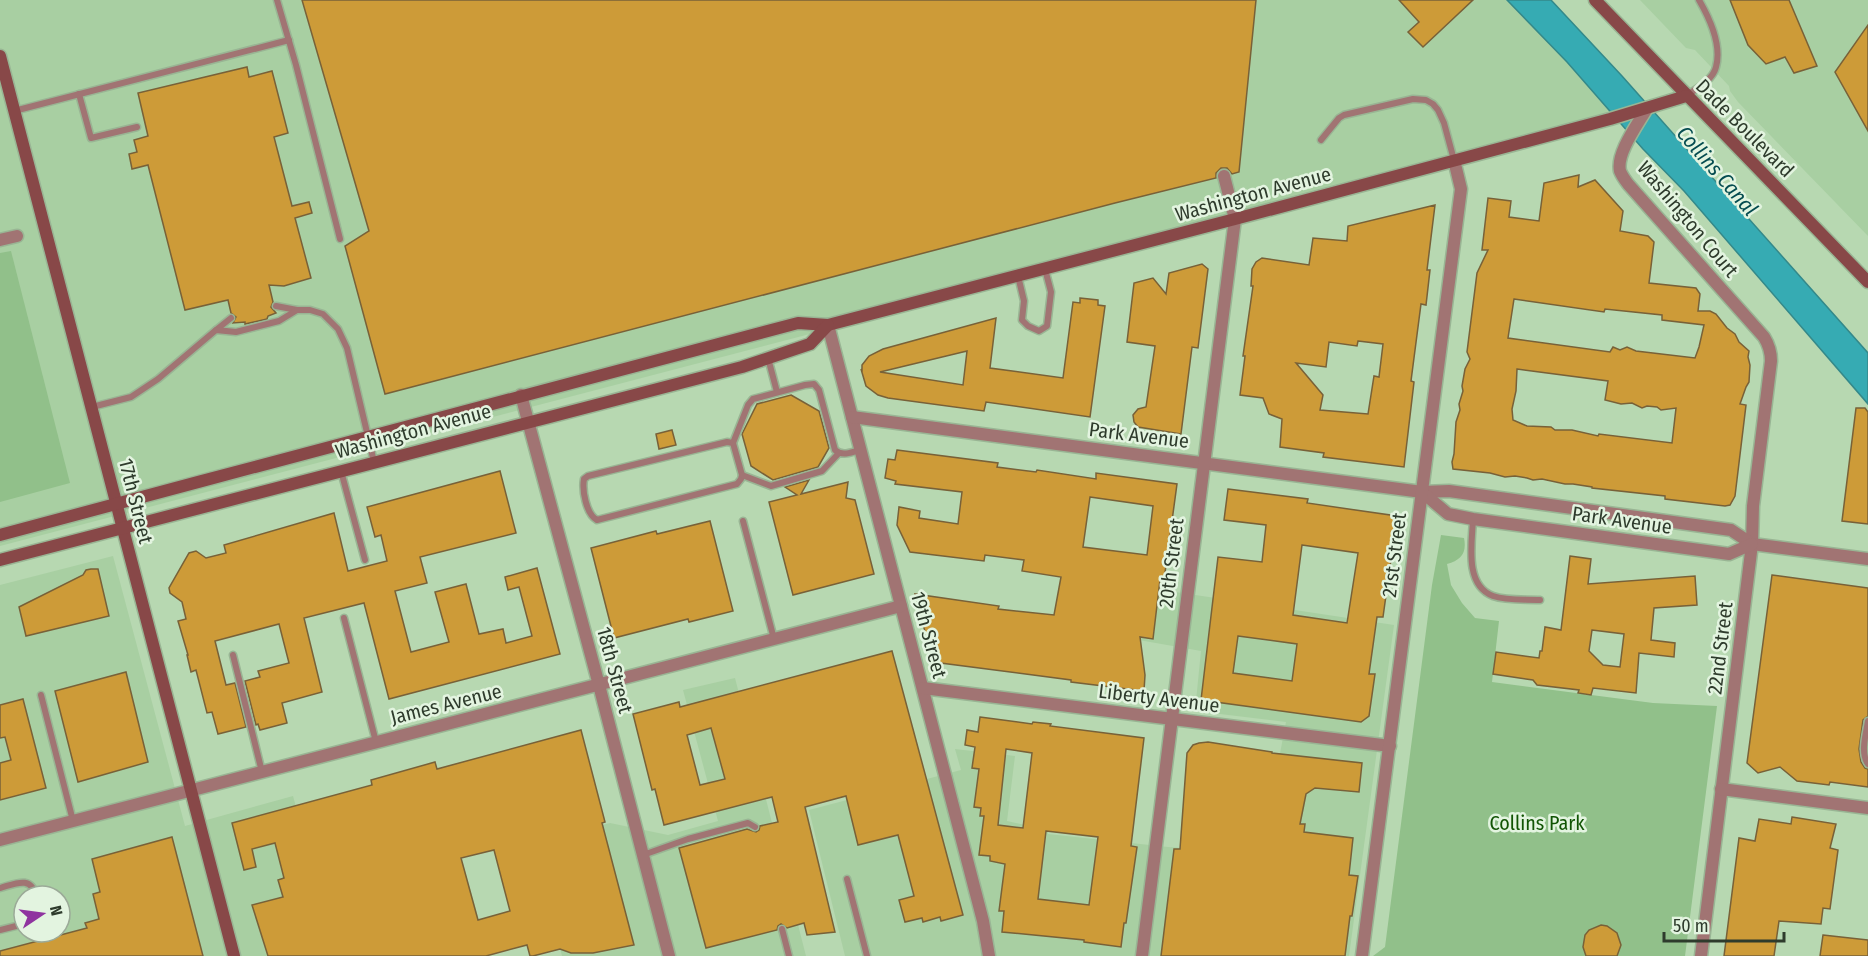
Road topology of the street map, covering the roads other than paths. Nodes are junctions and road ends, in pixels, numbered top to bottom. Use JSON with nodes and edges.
{"nodes":[{"id":1,"x":277,"y":0,"type":"edge"},
{"id":2,"x":1595,"y":0,"type":"edge"},
{"id":3,"x":1699,"y":0,"type":"edge"},
{"id":4,"x":289,"y":40,"type":"junction"},
{"id":5,"x":0,"y":56,"type":"edge"},
{"id":6,"x":4,"y":87,"type":"edge"},
{"id":7,"x":79,"y":94,"type":"junction"},
{"id":8,"x":1686,"y":96,"type":"junction"},
{"id":9,"x":1649,"y":108,"type":"junction"},
{"id":10,"x":14,"y":111,"type":"junction"},
{"id":11,"x":137,"y":126,"type":"dead end"},
{"id":12,"x":1320,"y":140,"type":"dead end"},
{"id":13,"x":1454,"y":160,"type":"junction"},
{"id":14,"x":1224,"y":176,"type":"dead end"},
{"id":15,"x":1235,"y":219,"type":"junction"},
{"id":16,"x":17,"y":236,"type":"dead end"},
{"id":17,"x":340,"y":239,"type":"dead end"},
{"id":18,"x":0,"y":240,"type":"edge"},
{"id":19,"x":1045,"y":268,"type":"junction"},
{"id":20,"x":1018,"y":276,"type":"junction"},
{"id":21,"x":1868,"y":282,"type":"edge"},
{"id":22,"x":276,"y":306,"type":"dead end"},
{"id":23,"x":297,"y":310,"type":"junction"},
{"id":24,"x":231,"y":318,"type":"dead end"},
{"id":25,"x":828,"y":325,"type":"junction"},
{"id":26,"x":216,"y":330,"type":"junction"},
{"id":27,"x":1769,"y":346,"type":"joint"},
{"id":28,"x":768,"y":358,"type":"junction"},
{"id":29,"x":777,"y":392,"type":"junction"},
{"id":30,"x":521,"y":395,"type":"junction"},
{"id":31,"x":92,"y":407,"type":"junction"},
{"id":32,"x":852,"y":417,"type":"junction"},
{"id":33,"x":528,"y":421,"type":"junction"},
{"id":34,"x":369,"y":438,"type":"junction"},
{"id":35,"x":733,"y":443,"type":"junction"},
{"id":36,"x":861,"y":450,"type":"junction"},
{"id":37,"x":839,"y":453,"type":"junction"},
{"id":38,"x":374,"y":462,"type":"junction"},
{"id":39,"x":1203,"y":463,"type":"junction"},
{"id":40,"x":341,"y":470,"type":"junction"},
{"id":41,"x":742,"y":475,"type":"junction"},
{"id":42,"x":1422,"y":492,"type":"junction"},
{"id":43,"x":117,"y":505,"type":"junction"},
{"id":44,"x":1473,"y":519,"type":"junction"},
{"id":45,"x":743,"y":520,"type":"dead end"},
{"id":46,"x":123,"y":528,"type":"junction"},
{"id":47,"x":0,"y":535,"type":"edge"},
{"id":48,"x":1752,"y":544,"type":"junction"},
{"id":49,"x":1868,"y":559,"type":"edge"},
{"id":50,"x":0,"y":560,"type":"edge"},
{"id":51,"x":365,"y":560,"type":"dead end"},
{"id":52,"x":1540,"y":600,"type":"dead end"},
{"id":53,"x":901,"y":606,"type":"junction"},
{"id":54,"x":344,"y":618,"type":"dead end"},
{"id":55,"x":774,"y":639,"type":"junction"},
{"id":56,"x":233,"y":655,"type":"dead end"},
{"id":57,"x":599,"y":685,"type":"junction"},
{"id":58,"x":923,"y":688,"type":"junction"},
{"id":59,"x":41,"y":694,"type":"dead end"},
{"id":60,"x":1171,"y":720,"type":"junction"},
{"id":61,"x":1868,"y":721,"type":"edge"},
{"id":62,"x":376,"y":742,"type":"junction"},
{"id":63,"x":1390,"y":746,"type":"junction"},
{"id":64,"x":1868,"y":764,"type":"edge"},
{"id":65,"x":262,"y":772,"type":"junction"},
{"id":66,"x":1722,"y":789,"type":"junction"},
{"id":67,"x":191,"y":790,"type":"junction"},
{"id":68,"x":1868,"y":808,"type":"edge"},
{"id":69,"x":73,"y":821,"type":"junction"},
{"id":70,"x":755,"y":827,"type":"dead end"},
{"id":71,"x":0,"y":840,"type":"edge"},
{"id":72,"x":644,"y":855,"type":"junction"},
{"id":73,"x":847,"y":879,"type":"dead end"},
{"id":74,"x":29,"y":884,"type":"edge"},
{"id":75,"x":0,"y":886,"type":"edge"},
{"id":76,"x":782,"y":929,"type":"dead end"},
{"id":77,"x":234,"y":956,"type":"edge"},
{"id":78,"x":669,"y":956,"type":"edge"},
{"id":79,"x":789,"y":956,"type":"edge"},
{"id":80,"x":867,"y":956,"type":"edge"},
{"id":81,"x":989,"y":956,"type":"edge"},
{"id":82,"x":1142,"y":956,"type":"edge"},
{"id":83,"x":1362,"y":956,"type":"edge"},
{"id":84,"x":1701,"y":956,"type":"edge"}],
"edges":[{"from":1,"to":4,"type":"lane"},
{"from":2,"to":8,"type":"main road","name":"Dade Boulevard"},
{"from":3,"to":8,"type":"lane"},
{"from":4,"to":7,"type":"lane"},
{"from":4,"to":17,"type":"lane"},
{"from":5,"to":6,"type":"main road","name":"17th Street"},
{"from":6,"to":10,"type":"main road","name":"17th Street"},
{"from":7,"to":10,"type":"lane"},
{"from":7,"to":11,"type":"lane"},
{"from":8,"to":9,"type":"main road","name":"Washington Avenue"},
{"from":8,"to":21,"type":"main road","name":"Dade Boulevard"},
{"from":9,"to":13,"type":"main road","name":"Washington Avenue"},
{"from":9,"to":27,"type":"street","name":"Washington Court"},
{"from":10,"to":31,"type":"main road","name":"17th Street"},
{"from":12,"to":13,"type":"lane"},
{"from":13,"to":15,"type":"main road","name":"Washington Avenue"},
{"from":13,"to":42,"type":"street","name":"21st Street"},
{"from":14,"to":15,"type":"street","name":"20th Street"},
{"from":15,"to":19,"type":"main road","name":"Washington Avenue"},
{"from":15,"to":39,"type":"street","name":"20th Street"},
{"from":16,"to":18,"type":"street"},
{"from":19,"to":20,"type":"main road","name":"Washington Avenue"},
{"from":19,"to":20,"type":"lane"},
{"from":20,"to":25,"type":"main road","name":"Washington Avenue"},
{"from":22,"to":23,"type":"lane"},
{"from":23,"to":26,"type":"lane"},
{"from":23,"to":34,"type":"lane"},
{"from":24,"to":26,"type":"lane"},
{"from":25,"to":28,"type":"main road","name":"Washington Avenue"},
{"from":25,"to":30,"type":"main road","name":"Washington Avenue"},
{"from":25,"to":32,"type":"street","name":"19th Street"},
{"from":26,"to":31,"type":"lane"},
{"from":27,"to":48,"type":"street","name":"22nd Street"},
{"from":28,"to":29,"type":"lane"},
{"from":28,"to":33,"type":"main road","name":"Washington Avenue"},
{"from":29,"to":35,"type":"lane"},
{"from":29,"to":37,"type":"lane"},
{"from":30,"to":33,"type":"street","name":"18th Street"},
{"from":30,"to":34,"type":"main road","name":"Washington Avenue"},
{"from":31,"to":43,"type":"main road","name":"17th Street"},
{"from":32,"to":36,"type":"street","name":"19th Street"},
{"from":32,"to":39,"type":"street","name":"Park Avenue"},
{"from":33,"to":38,"type":"main road","name":"Washington Avenue"},
{"from":33,"to":57,"type":"street","name":"18th Street"},
{"from":34,"to":38,"type":"lane"},
{"from":34,"to":43,"type":"main road","name":"Washington Avenue"},
{"from":35,"to":41,"type":"lane"},
{"from":35,"to":41,"type":"lane"},
{"from":36,"to":37,"type":"lane"},
{"from":36,"to":53,"type":"street","name":"19th Street"},
{"from":37,"to":41,"type":"lane"},
{"from":38,"to":40,"type":"main road","name":"Washington Avenue"},
{"from":39,"to":42,"type":"street","name":"Park Avenue"},
{"from":39,"to":60,"type":"street","name":"20th Street"},
{"from":40,"to":46,"type":"main road","name":"Washington Avenue"},
{"from":40,"to":51,"type":"lane"},
{"from":42,"to":44,"type":"street","name":"Park Avenue"},
{"from":42,"to":48,"type":"street","name":"Park Avenue"},
{"from":42,"to":63,"type":"street","name":"21st Street"},
{"from":43,"to":46,"type":"main road","name":"17th Street"},
{"from":43,"to":47,"type":"main road","name":"Washington Avenue"},
{"from":44,"to":48,"type":"street","name":"Park Avenue"},
{"from":44,"to":52,"type":"lane"},
{"from":45,"to":55,"type":"lane"},
{"from":46,"to":50,"type":"main road","name":"Washington Avenue"},
{"from":46,"to":67,"type":"main road","name":"17th Street"},
{"from":48,"to":49,"type":"street","name":"Park Avenue"},
{"from":48,"to":66,"type":"street","name":"22nd Street"},
{"from":53,"to":55,"type":"street","name":"James Avenue"},
{"from":53,"to":58,"type":"street","name":"19th Street"},
{"from":54,"to":62,"type":"lane"},
{"from":55,"to":57,"type":"street","name":"James Avenue"},
{"from":56,"to":65,"type":"lane"},
{"from":57,"to":62,"type":"street","name":"James Avenue"},
{"from":57,"to":72,"type":"street","name":"18th Street"},
{"from":58,"to":60,"type":"street","name":"Liberty Avenue"},
{"from":58,"to":81,"type":"street","name":"19th Street"},
{"from":59,"to":69,"type":"lane"},
{"from":60,"to":63,"type":"street","name":"Liberty Avenue"},
{"from":60,"to":82,"type":"street","name":"20th Street"},
{"from":61,"to":64,"type":"lane"},
{"from":62,"to":65,"type":"street","name":"James Avenue"},
{"from":63,"to":83,"type":"street","name":"21st Street"},
{"from":65,"to":67,"type":"street","name":"James Avenue"},
{"from":66,"to":68,"type":"street"},
{"from":66,"to":84,"type":"street","name":"22nd Street"},
{"from":67,"to":69,"type":"street","name":"James Avenue"},
{"from":67,"to":77,"type":"main road","name":"17th Street"},
{"from":69,"to":71,"type":"street","name":"James Avenue"},
{"from":70,"to":72,"type":"lane"},
{"from":72,"to":78,"type":"street","name":"18th Street"},
{"from":73,"to":80,"type":"lane"},
{"from":74,"to":75,"type":"lane"},
{"from":76,"to":79,"type":"lane"}]}
